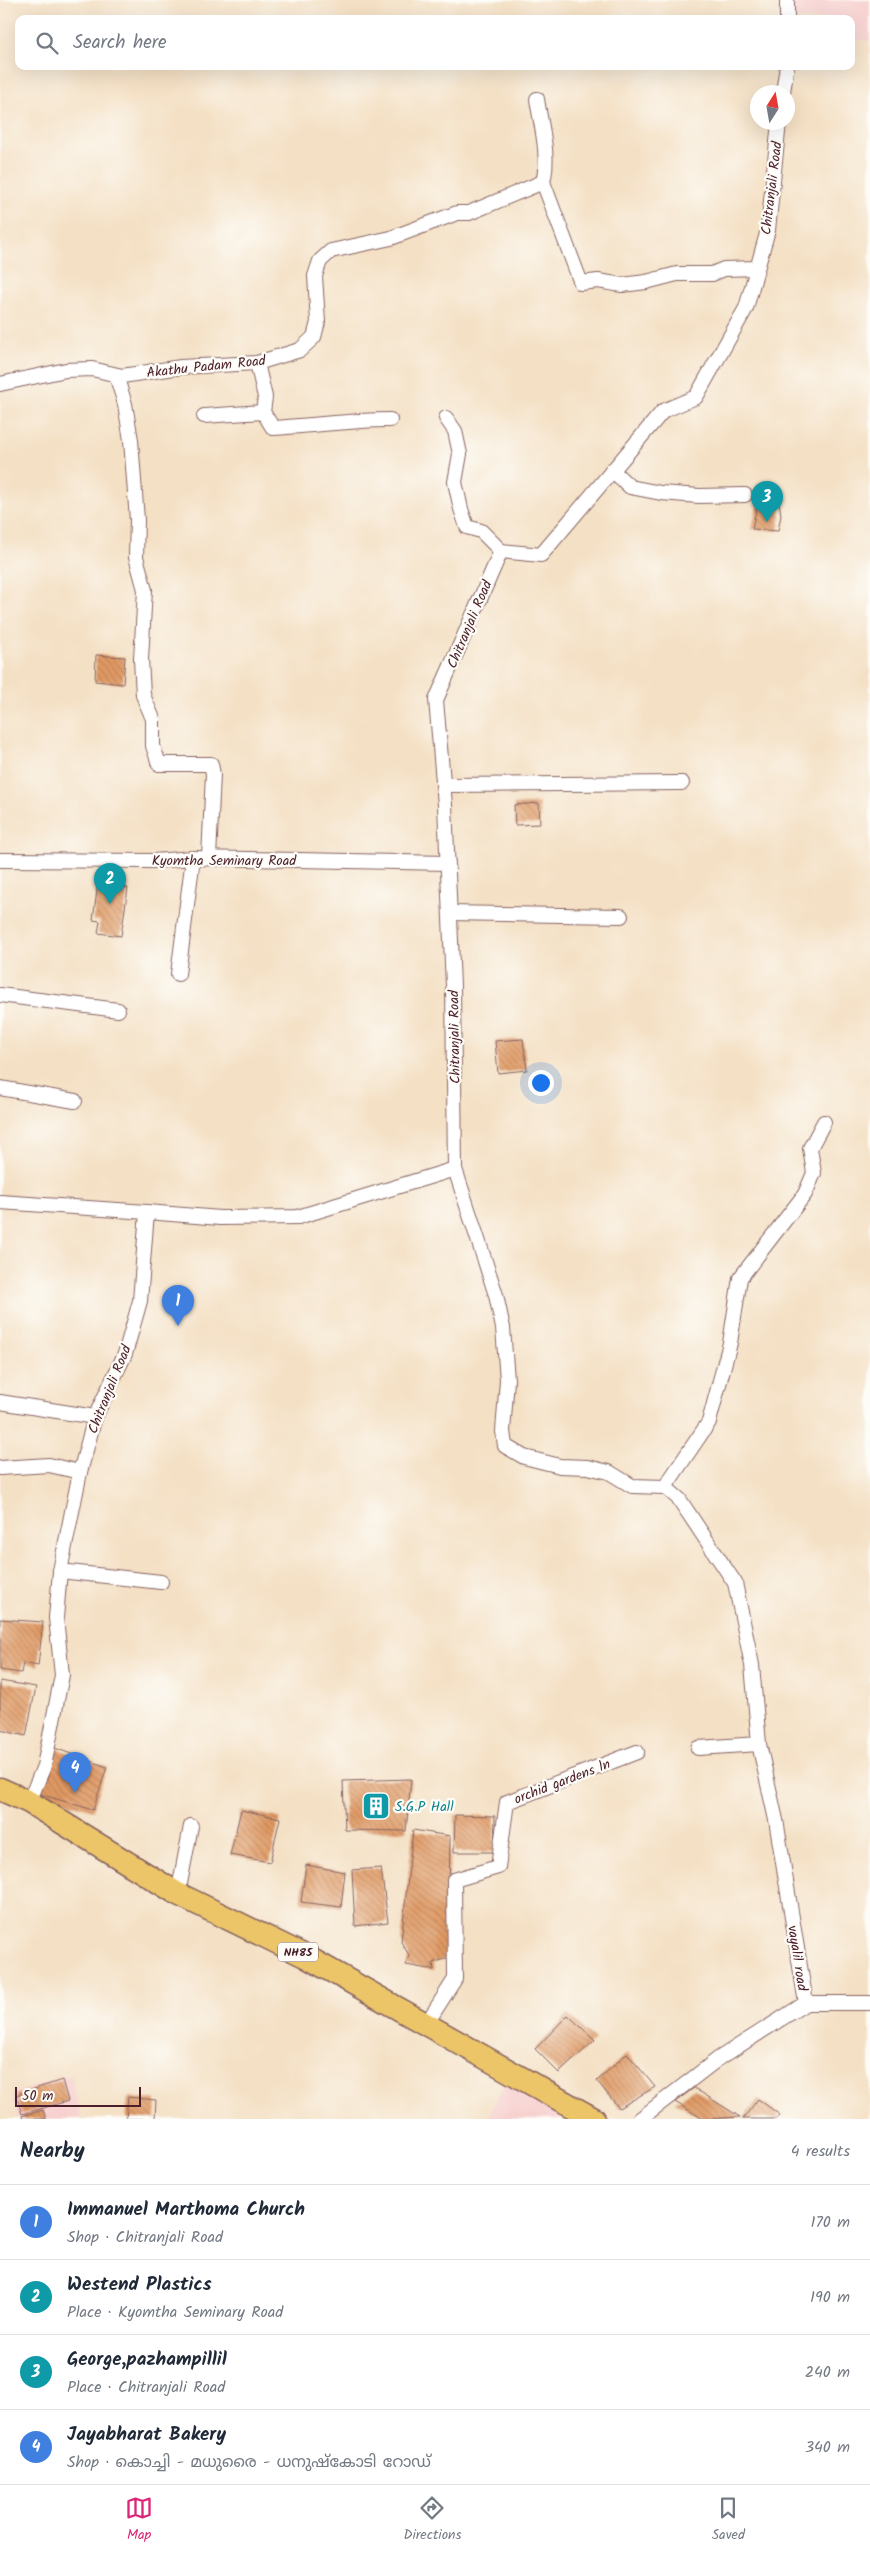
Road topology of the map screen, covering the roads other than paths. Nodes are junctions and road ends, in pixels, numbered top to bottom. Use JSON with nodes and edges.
{"nodes":[{"id":1,"x":787,"y":0,"type":"edge"},
{"id":2,"x":787,"y":15,"type":"edge"},
{"id":3,"x":786,"y":70,"type":"edge"},
{"id":4,"x":784,"y":85,"type":"edge"},
{"id":5,"x":536,"y":99,"type":"dead end"},
{"id":6,"x":778,"y":130,"type":"edge"},
{"id":7,"x":543,"y":182,"type":"junction"},
{"id":8,"x":756,"y":268,"type":"junction"},
{"id":9,"x":257,"y":363,"type":"junction"},
{"id":10,"x":116,"y":375,"type":"junction"},
{"id":11,"x":0,"y":384,"type":"edge"},
{"id":12,"x":263,"y":412,"type":"junction"},
{"id":13,"x":204,"y":416,"type":"dead end"},
{"id":14,"x":446,"y":418,"type":"dead end"},
{"id":15,"x":390,"y":420,"type":"dead end"},
{"id":16,"x":612,"y":470,"type":"junction"},
{"id":17,"x":745,"y":495,"type":"dead end"},
{"id":18,"x":501,"y":551,"type":"junction"},
{"id":19,"x":682,"y":782,"type":"dead end"},
{"id":20,"x":443,"y":785,"type":"junction"},
{"id":21,"x":193,"y":858,"type":"junction"},
{"id":22,"x":209,"y":858,"type":"junction"},
{"id":23,"x":0,"y":860,"type":"edge"},
{"id":24,"x":448,"y":863,"type":"junction"},
{"id":25,"x":450,"y":913,"type":"junction"},
{"id":26,"x":621,"y":916,"type":"dead end"},
{"id":27,"x":178,"y":974,"type":"dead end"},
{"id":28,"x":0,"y":995,"type":"edge"},
{"id":29,"x":118,"y":1010,"type":"dead end"},
{"id":30,"x":0,"y":1088,"type":"edge"},
{"id":31,"x":75,"y":1101,"type":"dead end"},
{"id":32,"x":824,"y":1122,"type":"dead end"},
{"id":33,"x":455,"y":1169,"type":"junction"},
{"id":34,"x":0,"y":1202,"type":"edge"},
{"id":35,"x":147,"y":1212,"type":"junction"},
{"id":36,"x":0,"y":1402,"type":"edge"},
{"id":37,"x":95,"y":1417,"type":"junction"},
{"id":38,"x":0,"y":1468,"type":"edge"},
{"id":39,"x":80,"y":1472,"type":"junction"},
{"id":40,"x":665,"y":1486,"type":"junction"},
{"id":41,"x":60,"y":1571,"type":"junction"},
{"id":42,"x":161,"y":1582,"type":"dead end"},
{"id":43,"x":759,"y":1744,"type":"junction"},
{"id":44,"x":698,"y":1748,"type":"dead end"},
{"id":45,"x":637,"y":1752,"type":"dead end"},
{"id":46,"x":0,"y":1789,"type":"edge"},
{"id":47,"x":29,"y":1802,"type":"junction"},
{"id":48,"x":191,"y":1826,"type":"dead end"},
{"id":49,"x":178,"y":1894,"type":"junction"},
{"id":50,"x":806,"y":2003,"type":"junction"},
{"id":51,"x":870,"y":2003,"type":"edge"},
{"id":52,"x":427,"y":2023,"type":"junction"},
{"id":53,"x":594,"y":2119,"type":"edge"},
{"id":54,"x":640,"y":2119,"type":"edge"}],
"edges":[{"from":1,"to":2,"type":"street"},
{"from":3,"to":4,"type":"street"},
{"from":5,"to":7,"type":"street"},
{"from":6,"to":8,"type":"street","name":"Chitranjali Road"},
{"from":7,"to":8,"type":"street"},
{"from":7,"to":9,"type":"street","name":"Akathu Padam Road"},
{"from":8,"to":16,"type":"street","name":"Chitranjali Road"},
{"from":9,"to":10,"type":"street","name":"Akathu Padam Road"},
{"from":9,"to":12,"type":"street"},
{"from":10,"to":11,"type":"street","name":"Akathu Padam Road"},
{"from":10,"to":22,"type":"street"},
{"from":12,"to":13,"type":"street"},
{"from":12,"to":15,"type":"street"},
{"from":14,"to":18,"type":"street"},
{"from":16,"to":17,"type":"street"},
{"from":16,"to":18,"type":"street","name":"Chitranjali Road"},
{"from":18,"to":20,"type":"street","name":"Chitranjali Road"},
{"from":19,"to":20,"type":"street"},
{"from":20,"to":24,"type":"street","name":"Chitranjali Road"},
{"from":21,"to":22,"type":"street","name":"Kyomtha Seminary Road"},
{"from":21,"to":23,"type":"street","name":"Kyomtha Seminary Road"},
{"from":21,"to":27,"type":"street"},
{"from":22,"to":24,"type":"street","name":"Kyomtha Seminary Road"},
{"from":24,"to":25,"type":"street","name":"Chitranjali Road"},
{"from":25,"to":26,"type":"street"},
{"from":25,"to":33,"type":"street","name":"Chitranjali Road"},
{"from":28,"to":29,"type":"street"},
{"from":30,"to":31,"type":"street"},
{"from":32,"to":40,"type":"street"},
{"from":33,"to":35,"type":"street"},
{"from":33,"to":40,"type":"street","name":"Chitranjali Road"},
{"from":34,"to":35,"type":"street"},
{"from":35,"to":37,"type":"street","name":"Chitranjali Road"},
{"from":36,"to":37,"type":"street"},
{"from":37,"to":39,"type":"street","name":"Chitranjali Road"},
{"from":38,"to":39,"type":"street"},
{"from":39,"to":41,"type":"street","name":"Chitranjali Road"},
{"from":40,"to":43,"type":"street","name":"vayalil road"},
{"from":41,"to":42,"type":"street"},
{"from":41,"to":47,"type":"street","name":"Chitranjali Road"},
{"from":43,"to":44,"type":"street"},
{"from":43,"to":50,"type":"street","name":"vayalil road"},
{"from":45,"to":52,"type":"street","name":"orchid gardens ln"},
{"from":46,"to":47,"type":"highway","number":"NH85"},
{"from":47,"to":49,"type":"highway","number":"NH85"},
{"from":48,"to":49,"type":"street"},
{"from":49,"to":52,"type":"highway","number":"NH85"},
{"from":50,"to":51,"type":"street","name":"vayalil road"},
{"from":50,"to":54,"type":"street","name":"vayalil road"},
{"from":52,"to":53,"type":"highway","number":"NH85"}]}
